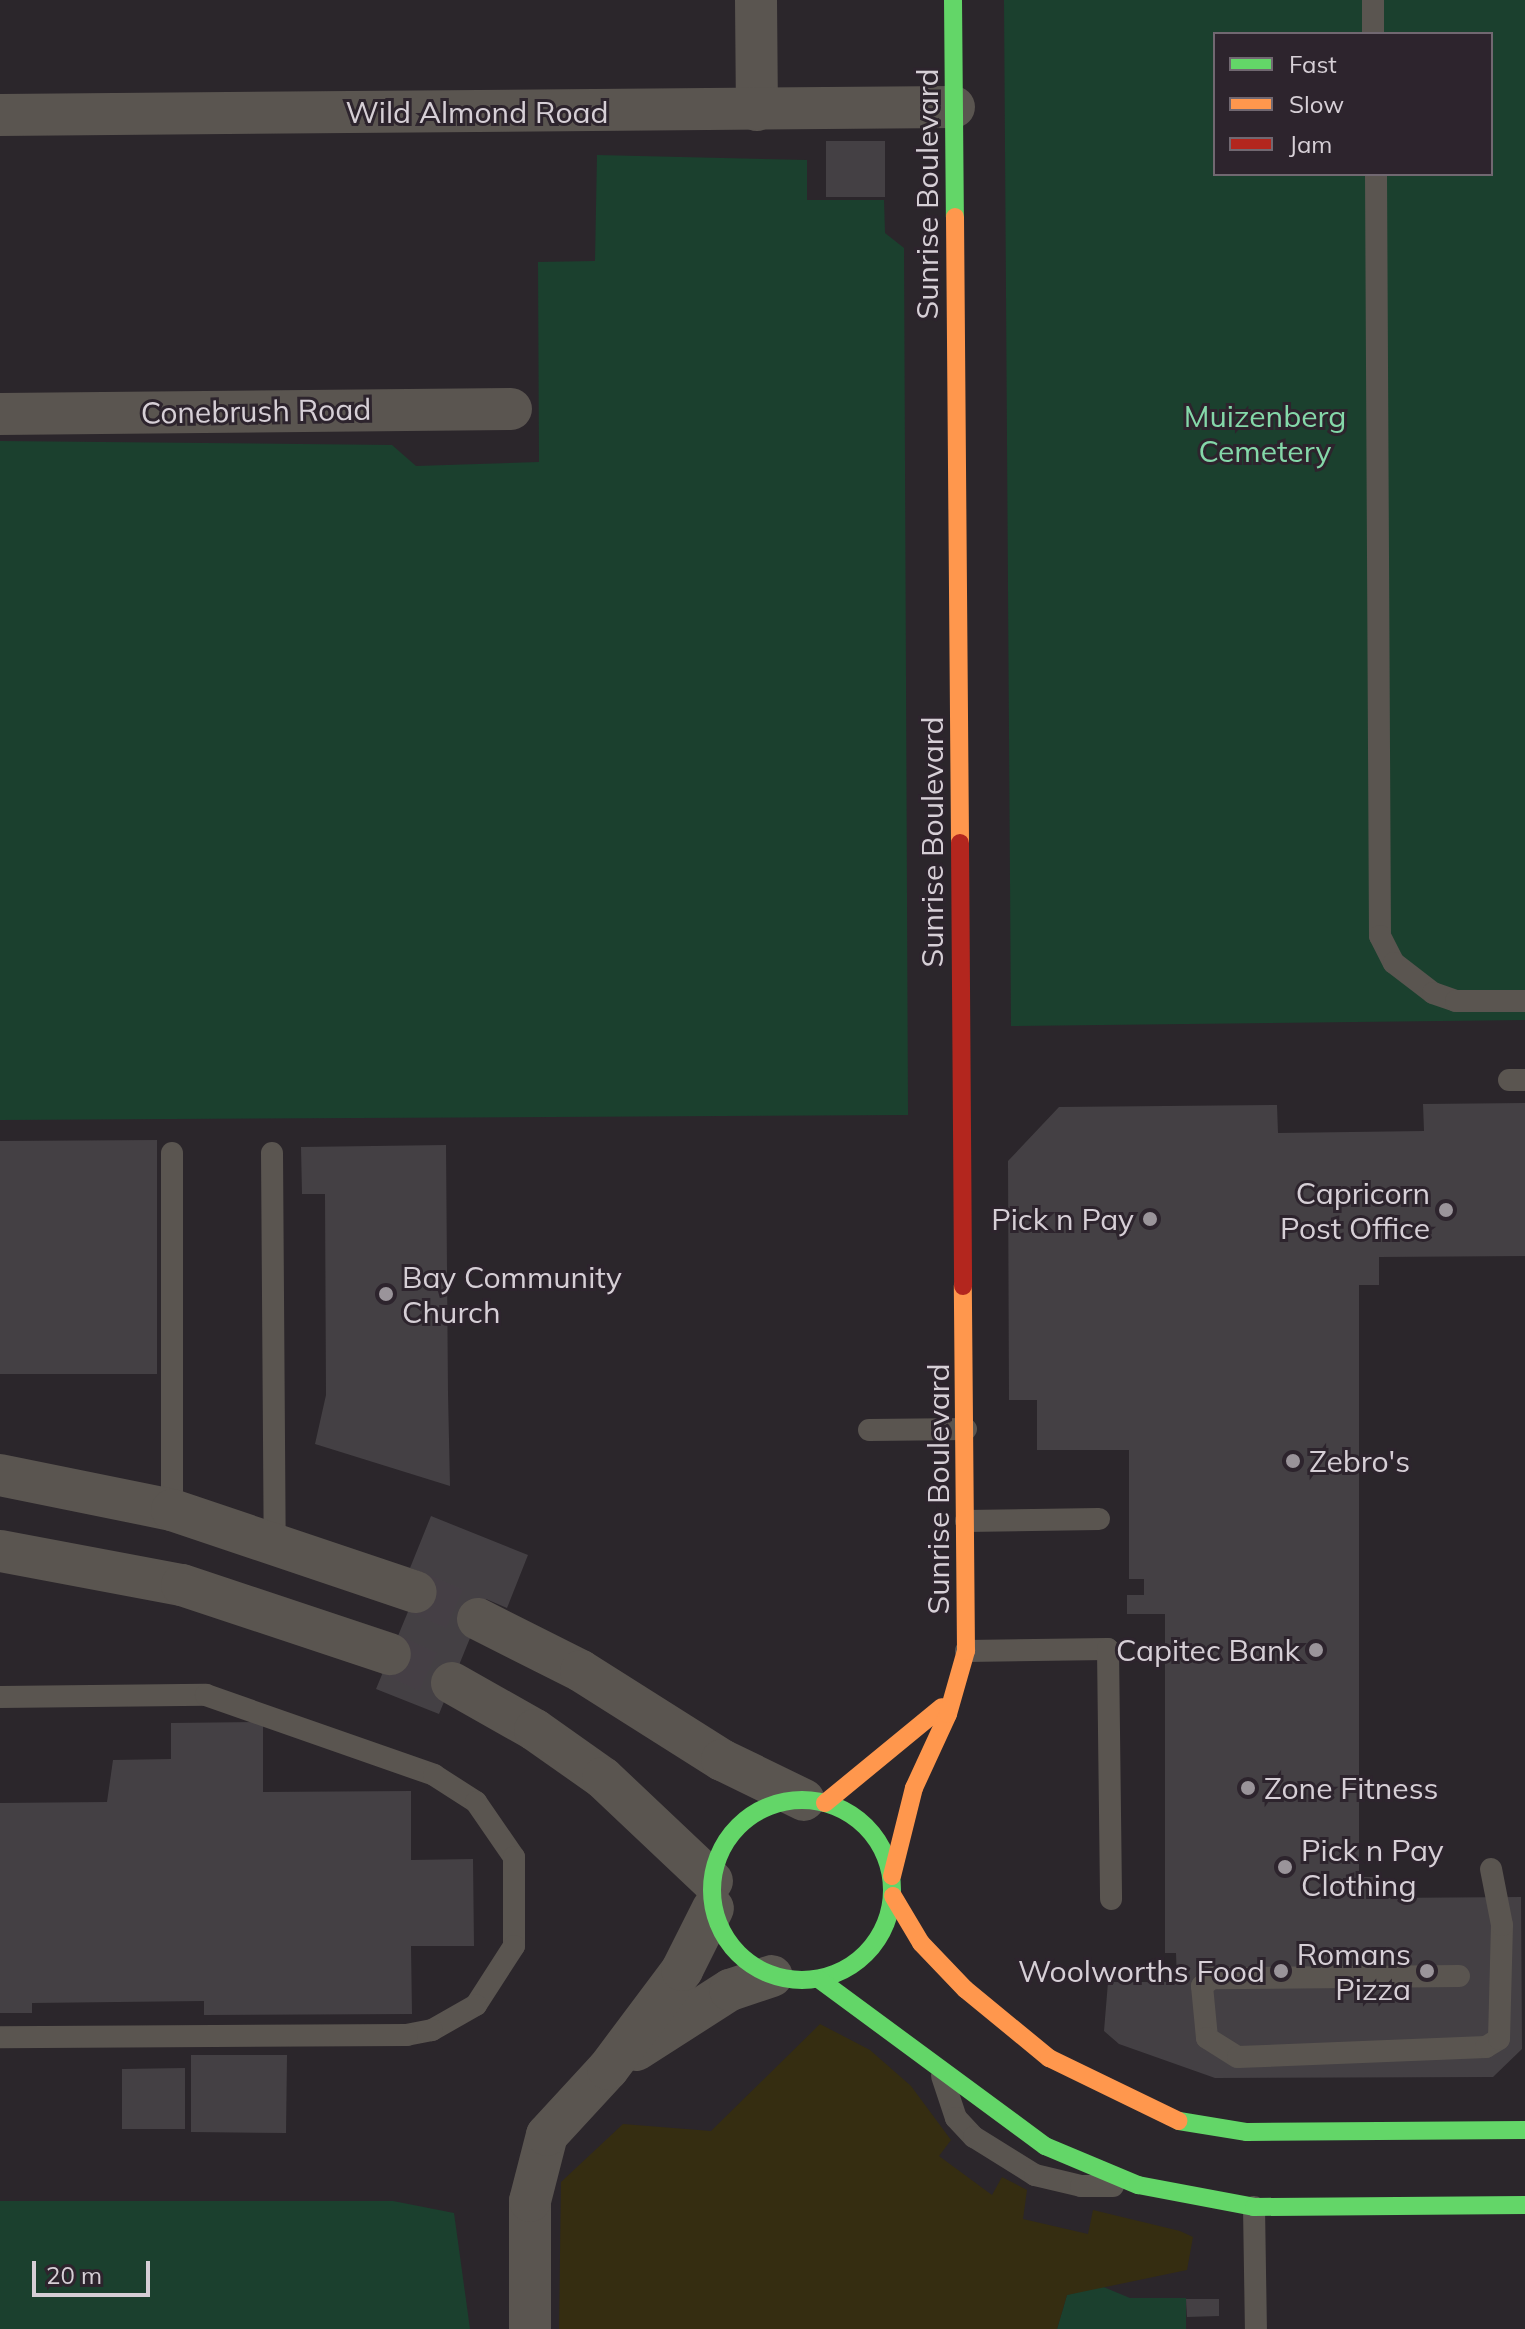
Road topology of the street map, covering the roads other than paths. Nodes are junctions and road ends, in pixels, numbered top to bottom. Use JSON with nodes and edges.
{"nodes":[{"id":1,"x":756,"y":0,"type":"edge"},
{"id":2,"x":953,"y":0,"type":"edge"},
{"id":3,"x":1373,"y":0,"type":"edge"},
{"id":4,"x":1373,"y":32,"type":"edge"},
{"id":5,"x":954,"y":107,"type":"junction"},
{"id":6,"x":757,"y":110,"type":"junction"},
{"id":7,"x":0,"y":115,"type":"edge"},
{"id":8,"x":1376,"y":176,"type":"edge"},
{"id":9,"x":511,"y":409,"type":"dead end"},
{"id":10,"x":0,"y":414,"type":"edge"},
{"id":11,"x":1525,"y":1001,"type":"edge"},
{"id":12,"x":172,"y":1153,"type":"dead end"},
{"id":13,"x":272,"y":1153,"type":"dead end"},
{"id":14,"x":966,"y":1429,"type":"junction"},
{"id":15,"x":869,"y":1430,"type":"dead end"},
{"id":16,"x":0,"y":1475,"type":"edge"},
{"id":17,"x":172,"y":1510,"type":"junction"},
{"id":18,"x":1099,"y":1519,"type":"dead end"},
{"id":19,"x":966,"y":1521,"type":"junction"},
{"id":20,"x":275,"y":1541,"type":"junction"},
{"id":21,"x":0,"y":1551,"type":"edge"},
{"id":22,"x":416,"y":1592,"type":"tunnel mouth"},
{"id":23,"x":478,"y":1619,"type":"tunnel mouth"},
{"id":24,"x":966,"y":1651,"type":"junction"},
{"id":25,"x":390,"y":1654,"type":"tunnel mouth"},
{"id":26,"x":960,"y":1682,"type":"junction"},
{"id":27,"x":452,"y":1683,"type":"tunnel mouth"},
{"id":28,"x":0,"y":1697,"type":"edge"},
{"id":29,"x":815,"y":1801,"type":"junction"},
{"id":30,"x":1491,"y":1869,"type":"dead end"},
{"id":31,"x":892,"y":1876,"type":"junction"},
{"id":32,"x":712,"y":1894,"type":"junction"},
{"id":33,"x":893,"y":1896,"type":"junction"},
{"id":34,"x":1111,"y":1899,"type":"dead end"},
{"id":35,"x":772,"y":1976,"type":"junction"},
{"id":36,"x":1459,"y":1976,"type":"dead end"},
{"id":37,"x":820,"y":1980,"type":"junction"},
{"id":38,"x":0,"y":2037,"type":"edge"},
{"id":39,"x":608,"y":2069,"type":"junction"},
{"id":40,"x":941,"y":2073,"type":"junction"},
{"id":41,"x":1525,"y":2130,"type":"edge"},
{"id":42,"x":1138,"y":2185,"type":"junction"},
{"id":43,"x":1525,"y":2205,"type":"edge"},
{"id":44,"x":1254,"y":2207,"type":"junction"},
{"id":45,"x":530,"y":2329,"type":"edge"},
{"id":46,"x":1256,"y":2329,"type":"edge"}],
"edges":[{"from":1,"to":6,"type":"street"},
{"from":2,"to":5,"type":"street","name":"Sunrise Boulevard"},
{"from":3,"to":4,"type":"lane"},
{"from":5,"to":6,"type":"street","name":"Wild Almond Road"},
{"from":5,"to":14,"type":"street","name":"Sunrise Boulevard"},
{"from":6,"to":7,"type":"street","name":"Wild Almond Road"},
{"from":8,"to":11,"type":"lane"},
{"from":9,"to":10,"type":"street","name":"Conebrush Road"},
{"from":12,"to":17,"type":"lane"},
{"from":13,"to":20,"type":"lane"},
{"from":14,"to":15,"type":"lane"},
{"from":14,"to":19,"type":"street","name":"Sunrise Boulevard"},
{"from":16,"to":17,"type":"street"},
{"from":17,"to":20,"type":"street"},
{"from":18,"to":19,"type":"lane"},
{"from":19,"to":24,"type":"street","name":"Sunrise Boulevard"},
{"from":20,"to":22,"type":"street"},
{"from":21,"to":25,"type":"street"},
{"from":23,"to":29,"type":"street"},
{"from":24,"to":26,"type":"street","name":"Sunrise Boulevard"},
{"from":24,"to":34,"type":"lane"},
{"from":26,"to":29,"type":"street"},
{"from":26,"to":31,"type":"street","name":"Sunrise Boulevard"},
{"from":27,"to":32,"type":"street"},
{"from":28,"to":38,"type":"lane"},
{"from":29,"to":31,"type":"street"},
{"from":29,"to":32,"type":"street"},
{"from":30,"to":36,"type":"lane"},
{"from":31,"to":33,"type":"street"},
{"from":32,"to":35,"type":"street"},
{"from":32,"to":39,"type":"street"},
{"from":33,"to":37,"type":"street"},
{"from":33,"to":41,"type":"street"},
{"from":35,"to":37,"type":"street"},
{"from":35,"to":39,"type":"street"},
{"from":37,"to":40,"type":"street"},
{"from":39,"to":45,"type":"street"},
{"from":40,"to":42,"type":"street"},
{"from":40,"to":42,"type":"lane"},
{"from":42,"to":44,"type":"street"},
{"from":43,"to":44,"type":"street"},
{"from":44,"to":46,"type":"lane"}]}
